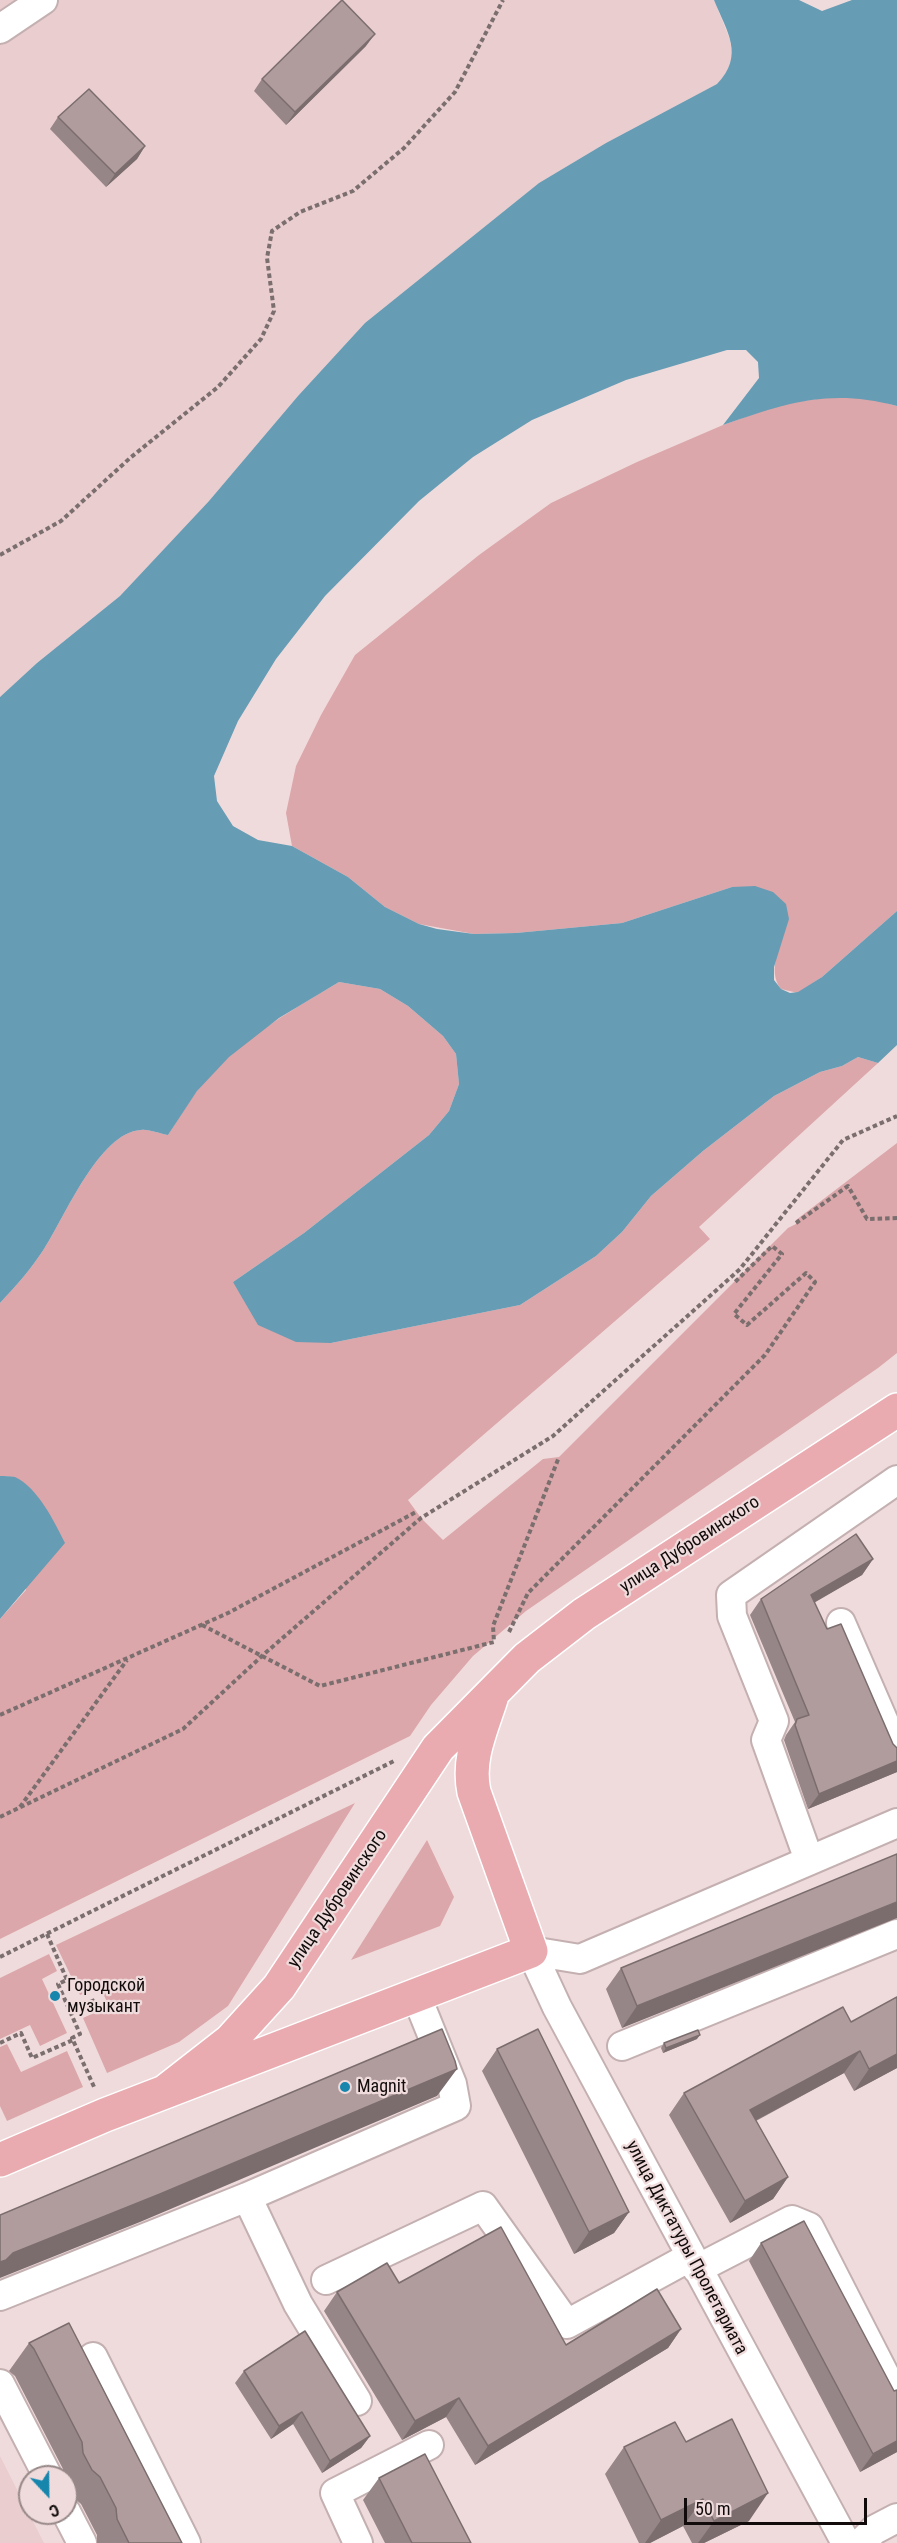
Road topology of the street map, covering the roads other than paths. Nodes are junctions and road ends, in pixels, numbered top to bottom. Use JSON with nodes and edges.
{"nodes":[{"id":1,"x":43,"y":0,"type":"edge"},
{"id":2,"x":0,"y":29,"type":"edge"},
{"id":3,"x":897,"y":1410,"type":"edge"},
{"id":4,"x":897,"y":1480,"type":"edge"},
{"id":5,"x":841,"y":1623,"type":"edge"},
{"id":6,"x":493,"y":1692,"type":"junction"},
{"id":7,"x":897,"y":1752,"type":"edge"},
{"id":8,"x":897,"y":1823,"type":"edge"},
{"id":9,"x":810,"y":1860,"type":"junction"},
{"id":10,"x":897,"y":1934,"type":"edge"},
{"id":11,"x":531,"y":1952,"type":"junction"},
{"id":12,"x":416,"y":1995,"type":"junction"},
{"id":13,"x":622,"y":2046,"type":"dead end"},
{"id":14,"x":166,"y":2091,"type":"junction"},
{"id":15,"x":0,"y":2160,"type":"edge"},
{"id":16,"x":248,"y":2197,"type":"junction"},
{"id":17,"x":694,"y":2263,"type":"junction"},
{"id":18,"x":326,"y":2280,"type":"dead end"},
{"id":19,"x":0,"y":2296,"type":"edge"},
{"id":20,"x":93,"y":2357,"type":"dead end"},
{"id":21,"x":0,"y":2384,"type":"edge"},
{"id":22,"x":897,"y":2384,"type":"edge"},
{"id":23,"x":357,"y":2401,"type":"dead end"},
{"id":24,"x":429,"y":2445,"type":"dead end"},
{"id":25,"x":42,"y":2465,"type":"edge"},
{"id":26,"x":897,"y":2518,"type":"edge"},
{"id":27,"x":73,"y":2525,"type":"edge"},
{"id":28,"x":82,"y":2543,"type":"edge"},
{"id":29,"x":186,"y":2543,"type":"edge"},
{"id":30,"x":358,"y":2543,"type":"edge"},
{"id":31,"x":846,"y":2543,"type":"edge"},
{"id":32,"x":861,"y":2543,"type":"edge"}],
"edges":[{"from":1,"to":2,"type":"street"},
{"from":3,"to":6,"type":"main road","name":"улица Дубровинского"},
{"from":4,"to":9,"type":"street"},
{"from":5,"to":7,"type":"street"},
{"from":6,"to":11,"type":"main road","name":"улица Дубровинского"},
{"from":6,"to":14,"type":"main road","name":"улица Дубровинского"},
{"from":8,"to":9,"type":"street","name":"улица Дубровинского"},
{"from":9,"to":11,"type":"street","name":"улица Дубровинского"},
{"from":10,"to":13,"type":"street"},
{"from":11,"to":12,"type":"main road","name":"улица Дубровинского"},
{"from":11,"to":17,"type":"street","name":"улица Диктатуры Пролетариата"},
{"from":12,"to":14,"type":"main road","name":"улица Дубровинского"},
{"from":12,"to":16,"type":"street"},
{"from":14,"to":15,"type":"main road","name":"улица Дубровинского"},
{"from":16,"to":19,"type":"street"},
{"from":16,"to":23,"type":"street"},
{"from":17,"to":18,"type":"street"},
{"from":17,"to":22,"type":"street"},
{"from":17,"to":31,"type":"street","name":"улица Диктатуры Пролетариата"},
{"from":20,"to":29,"type":"street"},
{"from":21,"to":25,"type":"street"},
{"from":24,"to":30,"type":"street"},
{"from":26,"to":32,"type":"street"},
{"from":27,"to":28,"type":"street"}]}
